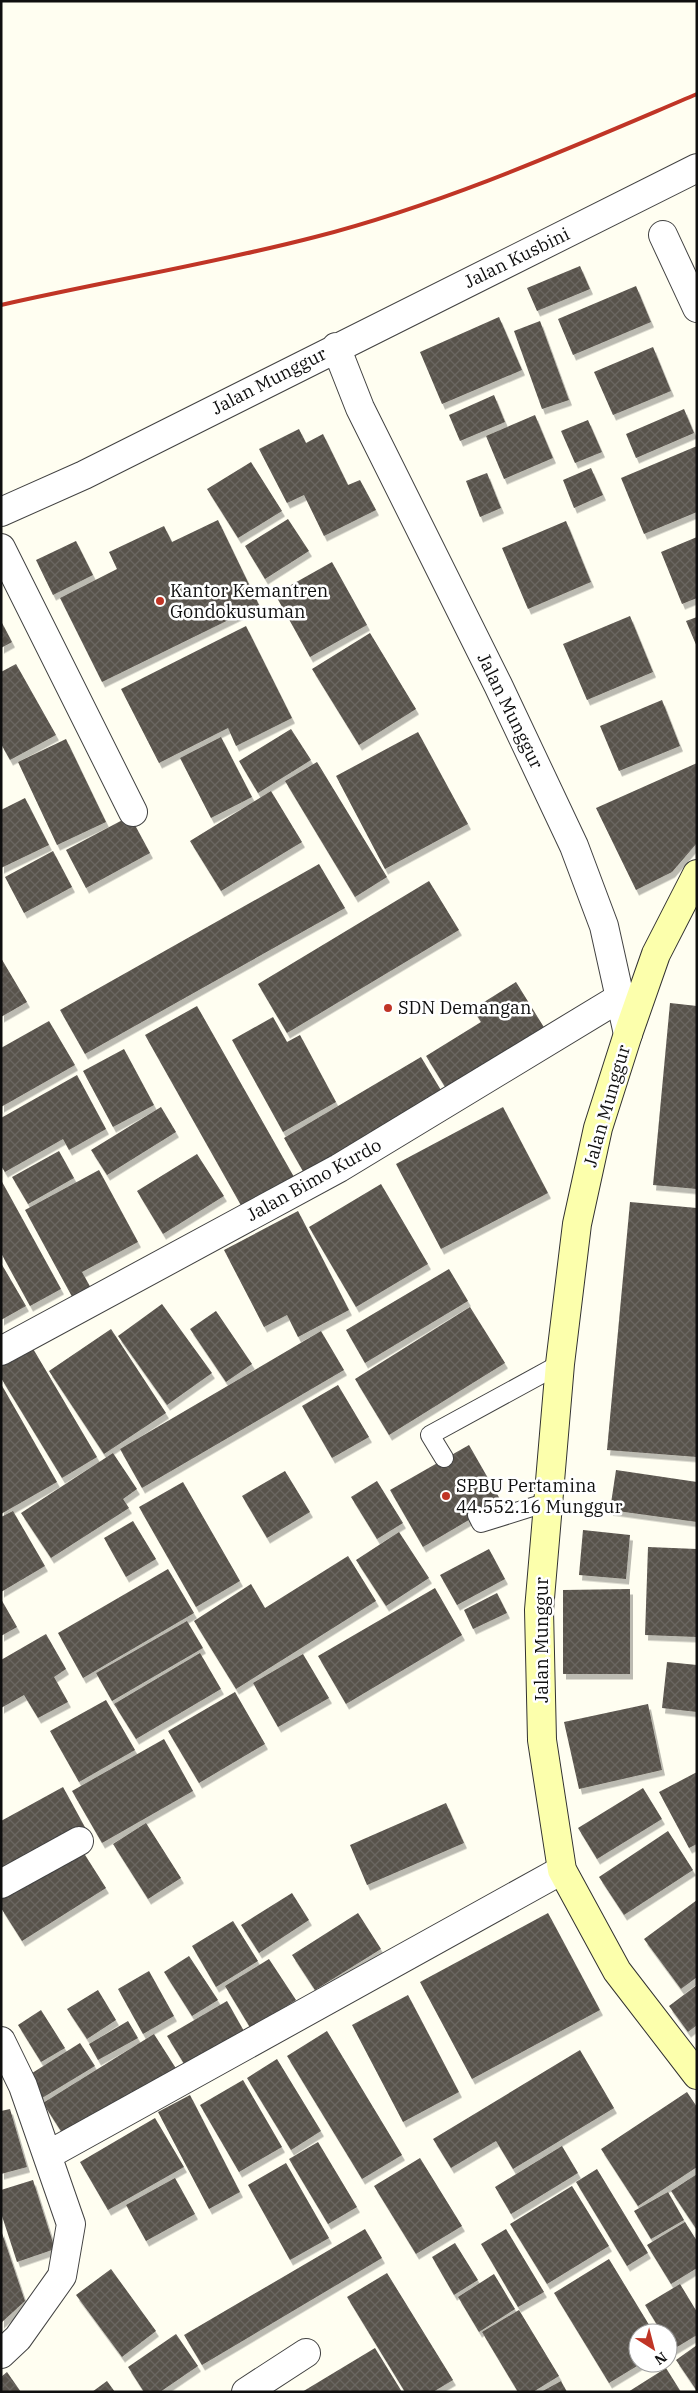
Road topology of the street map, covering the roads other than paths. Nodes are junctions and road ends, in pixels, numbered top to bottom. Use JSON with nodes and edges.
{"nodes":[{"id":1,"x":697,"y":168,"type":"edge"},
{"id":2,"x":663,"y":235,"type":"dead end"},
{"id":3,"x":697,"y":308,"type":"edge"},
{"id":4,"x":336,"y":347,"type":"junction"},
{"id":5,"x":1,"y":512,"type":"edge"},
{"id":6,"x":1,"y":548,"type":"edge"},
{"id":7,"x":133,"y":812,"type":"dead end"},
{"id":8,"x":696,"y":877,"type":"edge"},
{"id":9,"x":621,"y":997,"type":"junction"},
{"id":10,"x":628,"y":1034,"type":"junction"},
{"id":11,"x":1,"y":1352,"type":"edge"},
{"id":12,"x":560,"y":1364,"type":"junction"},
{"id":13,"x":444,"y":1458,"type":"dead end"},
{"id":14,"x":548,"y":1502,"type":"junction"},
{"id":15,"x":476,"y":1515,"type":"dead end"},
{"id":16,"x":79,"y":1841,"type":"dead end"},
{"id":17,"x":562,"y":1870,"type":"junction"},
{"id":18,"x":1,"y":1884,"type":"edge"},
{"id":19,"x":1,"y":2041,"type":"edge"},
{"id":20,"x":697,"y":2075,"type":"edge"},
{"id":21,"x":48,"y":2154,"type":"junction"},
{"id":22,"x":306,"y":2353,"type":"dead end"},
{"id":23,"x":1,"y":2354,"type":"edge"},
{"id":24,"x":246,"y":2392,"type":"edge"}],
"edges":[{"from":1,"to":4,"type":"street","name":"Jalan Kusbini"},
{"from":2,"to":3,"type":"street"},
{"from":4,"to":5,"type":"street","name":"Jalan Munggur"},
{"from":4,"to":9,"type":"street","name":"Jalan Munggur"},
{"from":6,"to":7,"type":"street"},
{"from":8,"to":10,"type":"main road"},
{"from":9,"to":10,"type":"street","name":"Jalan Munggur"},
{"from":9,"to":11,"type":"street","name":"Jalan Bimo Kurdo"},
{"from":10,"to":12,"type":"main road","name":"Jalan Munggur"},
{"from":12,"to":13,"type":"lane"},
{"from":12,"to":14,"type":"main road","name":"Jalan Munggur"},
{"from":14,"to":15,"type":"lane"},
{"from":14,"to":17,"type":"main road","name":"Jalan Munggur"},
{"from":16,"to":18,"type":"street"},
{"from":17,"to":20,"type":"main road","name":"Jalan Munggur"},
{"from":17,"to":21,"type":"street"},
{"from":19,"to":21,"type":"street"},
{"from":21,"to":23,"type":"street"},
{"from":22,"to":24,"type":"street"}]}
